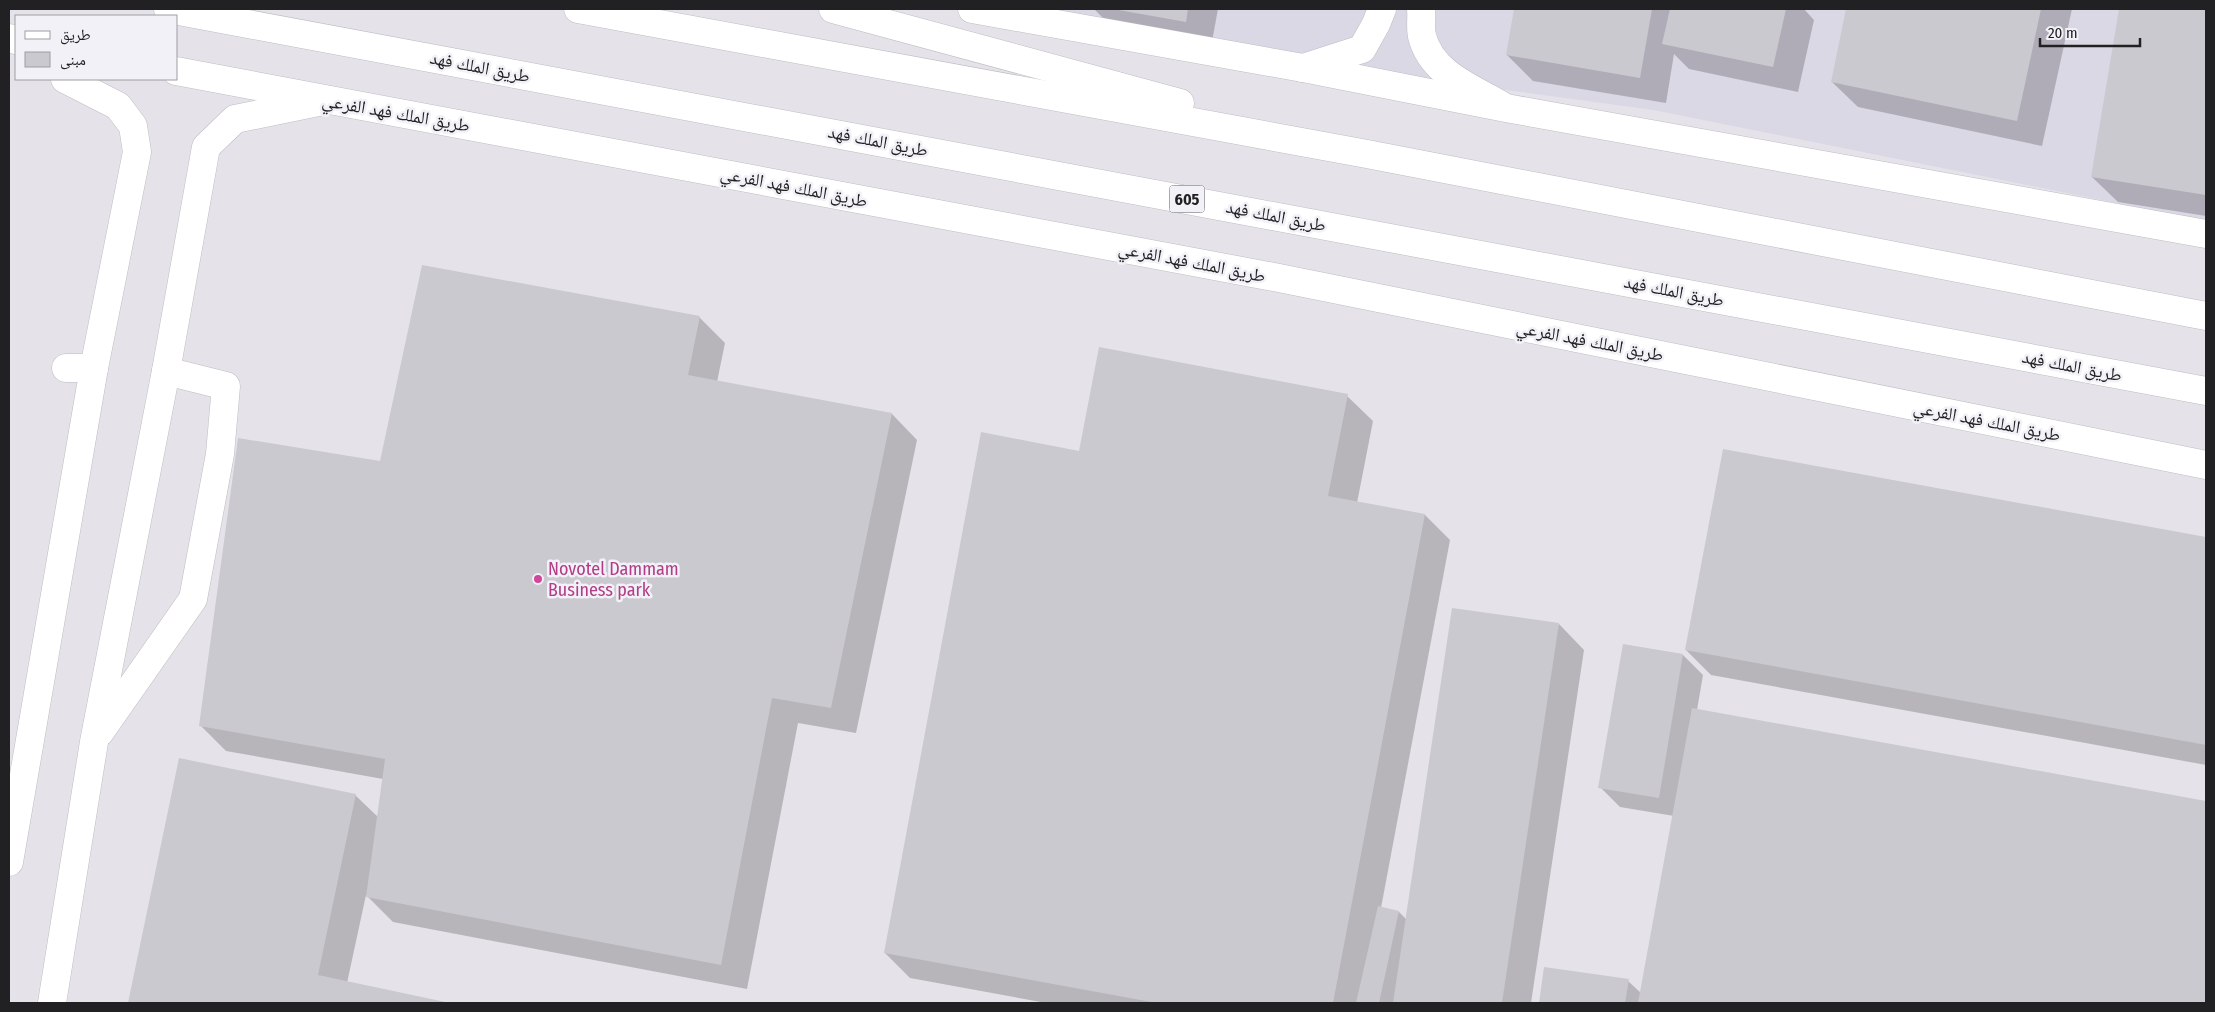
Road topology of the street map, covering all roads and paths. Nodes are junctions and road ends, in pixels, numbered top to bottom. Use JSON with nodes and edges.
{"nodes":[{"id":1,"x":168,"y":9,"type":"edge"},
{"id":2,"x":578,"y":9,"type":"edge"},
{"id":3,"x":833,"y":9,"type":"edge"},
{"id":4,"x":972,"y":9,"type":"edge"},
{"id":5,"x":1382,"y":9,"type":"edge"},
{"id":6,"x":1421,"y":9,"type":"edge"},
{"id":7,"x":1303,"y":68,"type":"junction"},
{"id":8,"x":178,"y":71,"type":"edge"},
{"id":9,"x":67,"y":80,"type":"edge"},
{"id":10,"x":328,"y":100,"type":"junction"},
{"id":11,"x":1506,"y":108,"type":"junction"},
{"id":12,"x":1367,"y":154,"type":"junction"},
{"id":13,"x":2206,"y":234,"type":"edge"},
{"id":14,"x":2206,"y":316,"type":"edge"},
{"id":15,"x":66,"y":368,"type":"dead end"},
{"id":16,"x":94,"y":368,"type":"junction"},
{"id":17,"x":166,"y":370,"type":"junction"},
{"id":18,"x":2206,"y":391,"type":"edge"},
{"id":19,"x":2206,"y":466,"type":"edge"},
{"id":20,"x":94,"y":742,"type":"junction"},
{"id":21,"x":9,"y":862,"type":"edge"},
{"id":22,"x":52,"y":1003,"type":"edge"}],
"edges":[{"from":1,"to":18,"type":"main road","name":"طريق الملك فهد","number":"605"},
{"from":2,"to":12,"type":"main road"},
{"from":3,"to":12,"type":"main road"},
{"from":4,"to":7,"type":"main road"},
{"from":5,"to":7,"type":"main road"},
{"from":6,"to":11,"type":"main road"},
{"from":7,"to":11,"type":"main road"},
{"from":8,"to":10,"type":"main road","name":"طريق الملك فهد الفرعي"},
{"from":9,"to":16,"type":"main road"},
{"from":10,"to":17,"type":"main road"},
{"from":10,"to":19,"type":"main road","name":"طريق الملك فهد الفرعي"},
{"from":11,"to":13,"type":"main road"},
{"from":12,"to":14,"type":"main road"},
{"from":15,"to":16,"type":"main road"},
{"from":16,"to":21,"type":"main road"},
{"from":17,"to":20,"type":"main road"},
{"from":17,"to":20,"type":"main road"},
{"from":20,"to":22,"type":"main road"}]}
